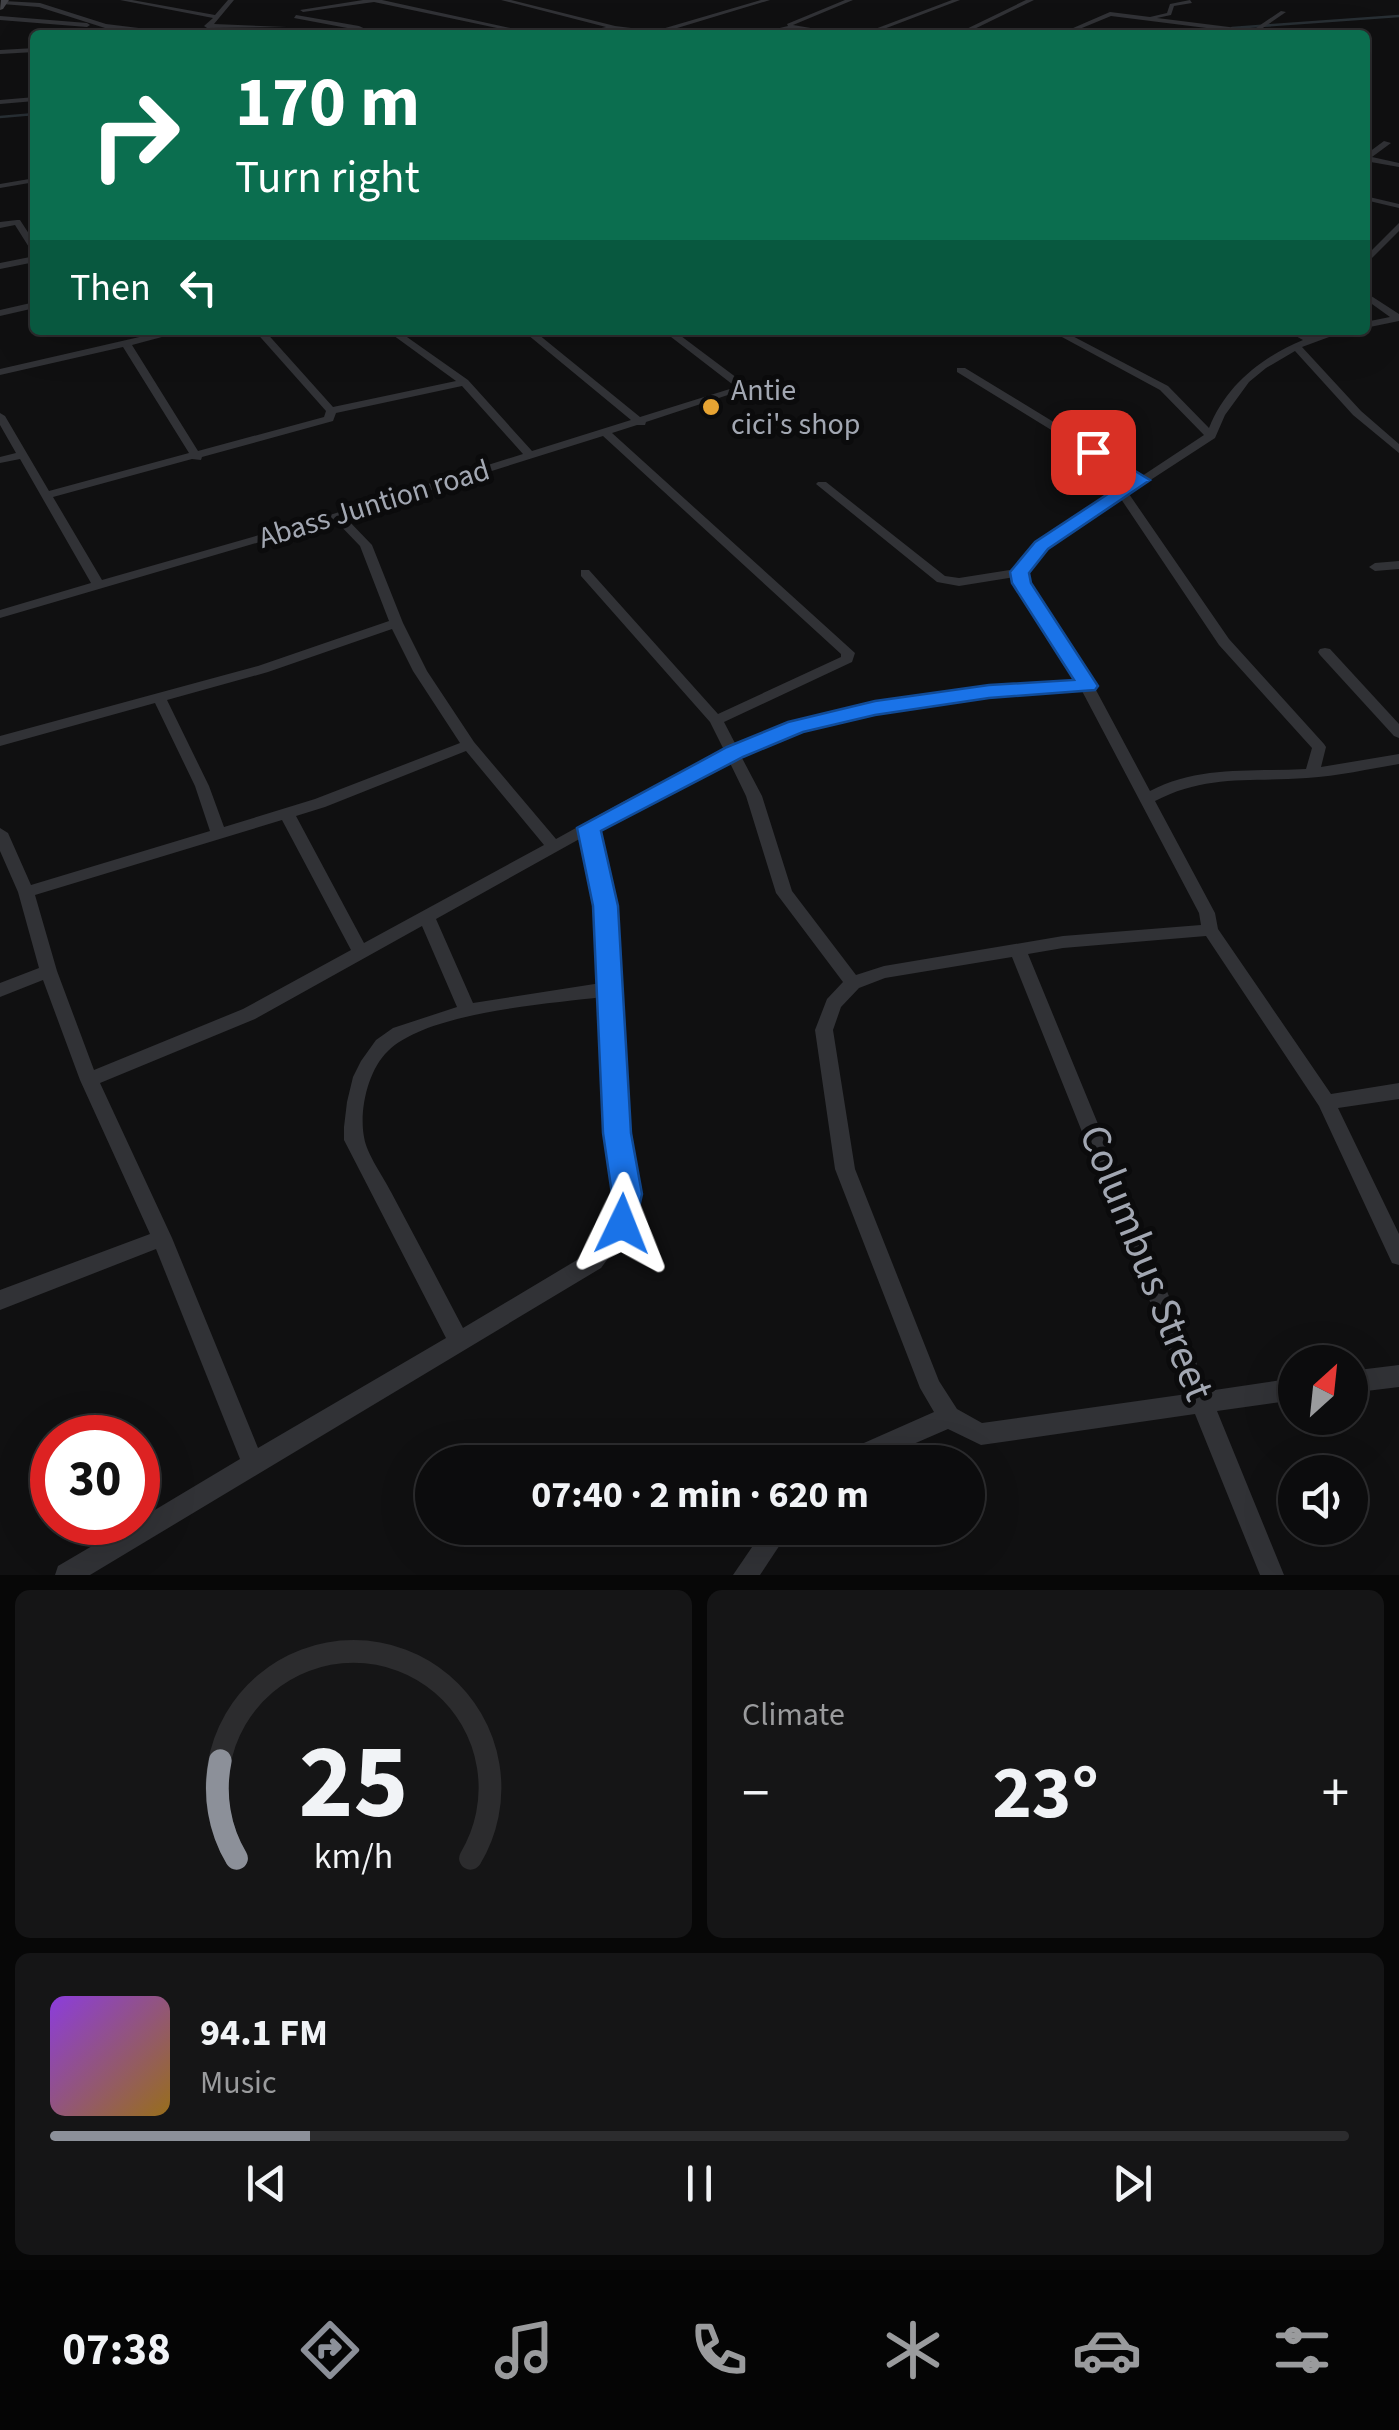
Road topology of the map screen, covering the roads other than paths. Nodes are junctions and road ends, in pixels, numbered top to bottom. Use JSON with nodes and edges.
{"nodes":[{"id":1,"x":124,"y":0,"type":"edge"},
{"id":2,"x":231,"y":0,"type":"edge"},
{"id":3,"x":312,"y":0,"type":"edge"},
{"id":4,"x":374,"y":0,"type":"edge"},
{"id":5,"x":504,"y":0,"type":"edge"},
{"id":6,"x":608,"y":0,"type":"edge"},
{"id":7,"x":767,"y":0,"type":"edge"},
{"id":8,"x":850,"y":0,"type":"edge"},
{"id":9,"x":957,"y":0,"type":"edge"},
{"id":10,"x":1030,"y":0,"type":"edge"},
{"id":11,"x":1190,"y":2,"type":"edge"},
{"id":12,"x":3,"y":3,"type":"edge"},
{"id":13,"x":652,"y":3,"type":"dead end"},
{"id":14,"x":302,"y":10,"type":"junction"},
{"id":15,"x":1283,"y":12,"type":"dead end"},
{"id":16,"x":216,"y":17,"type":"junction"},
{"id":17,"x":296,"y":17,"type":"junction"},
{"id":18,"x":0,"y":18,"type":"edge"},
{"id":19,"x":1144,"y":19,"type":"junction"},
{"id":20,"x":106,"y":26,"type":"junction"},
{"id":21,"x":208,"y":26,"type":"junction"},
{"id":22,"x":284,"y":27,"type":"junction"},
{"id":23,"x":613,"y":27,"type":"junction"},
{"id":24,"x":786,"y":27,"type":"junction"},
{"id":25,"x":98,"y":30,"type":"edge"},
{"id":26,"x":145,"y":30,"type":"edge"},
{"id":27,"x":202,"y":30,"type":"edge"},
{"id":28,"x":282,"y":30,"type":"edge"},
{"id":29,"x":350,"y":30,"type":"edge"},
{"id":30,"x":515,"y":30,"type":"edge"},
{"id":31,"x":598,"y":30,"type":"edge"},
{"id":32,"x":640,"y":30,"type":"edge"},
{"id":33,"x":665,"y":30,"type":"edge"},
{"id":34,"x":774,"y":30,"type":"edge"},
{"id":35,"x":810,"y":30,"type":"edge"},
{"id":36,"x":876,"y":30,"type":"edge"},
{"id":37,"x":967,"y":30,"type":"edge"},
{"id":38,"x":1070,"y":30,"type":"edge"},
{"id":39,"x":1217,"y":30,"type":"edge"},
{"id":40,"x":1262,"y":30,"type":"edge"},
{"id":41,"x":30,"y":50,"type":"edge"},
{"id":42,"x":0,"y":52,"type":"edge"},
{"id":43,"x":30,"y":99,"type":"edge"},
{"id":44,"x":0,"y":102,"type":"edge"},
{"id":45,"x":1387,"y":143,"type":"dead end"},
{"id":46,"x":1370,"y":157,"type":"edge"},
{"id":47,"x":1370,"y":159,"type":"edge"},
{"id":48,"x":1399,"y":165,"type":"edge"},
{"id":49,"x":30,"y":181,"type":"edge"},
{"id":50,"x":0,"y":186,"type":"edge"},
{"id":51,"x":1370,"y":199,"type":"edge"},
{"id":52,"x":1399,"y":206,"type":"edge"},
{"id":53,"x":30,"y":220,"type":"dead end"},
{"id":54,"x":17,"y":222,"type":"junction"},
{"id":55,"x":0,"y":226,"type":"edge"},
{"id":56,"x":1399,"y":226,"type":"edge"},
{"id":57,"x":30,"y":242,"type":"edge"},
{"id":58,"x":1370,"y":243,"type":"edge"},
{"id":59,"x":1378,"y":244,"type":"junction"},
{"id":60,"x":1399,"y":244,"type":"edge"},
{"id":61,"x":1370,"y":255,"type":"edge"},
{"id":62,"x":30,"y":260,"type":"edge"},
{"id":63,"x":0,"y":266,"type":"edge"},
{"id":64,"x":1370,"y":298,"type":"edge"},
{"id":65,"x":30,"y":306,"type":"edge"},
{"id":66,"x":0,"y":313,"type":"edge"},
{"id":67,"x":1398,"y":318,"type":"edge"},
{"id":68,"x":1370,"y":324,"type":"edge"},
{"id":69,"x":161,"y":335,"type":"edge"},
{"id":70,"x":264,"y":335,"type":"edge"},
{"id":71,"x":398,"y":335,"type":"edge"},
{"id":72,"x":533,"y":335,"type":"edge"},
{"id":73,"x":674,"y":335,"type":"edge"},
{"id":74,"x":1063,"y":335,"type":"edge"},
{"id":75,"x":1300,"y":335,"type":"edge"},
{"id":76,"x":1324,"y":335,"type":"edge"},
{"id":77,"x":1308,"y":339,"type":"junction"},
{"id":78,"x":126,"y":343,"type":"junction"},
{"id":79,"x":1296,"y":346,"type":"junction"},
{"id":80,"x":961,"y":370,"type":"dead end"},
{"id":81,"x":0,"y":372,"type":"edge"},
{"id":82,"x":464,"y":382,"type":"junction"},
{"id":83,"x":332,"y":411,"type":"junction"},
{"id":84,"x":0,"y":416,"type":"edge"},
{"id":85,"x":642,"y":423,"type":"junction"},
{"id":86,"x":605,"y":432,"type":"junction"},
{"id":87,"x":1212,"y":436,"type":"junction"},
{"id":88,"x":1399,"y":450,"type":"edge"},
{"id":89,"x":23,"y":455,"type":"junction"},
{"id":90,"x":530,"y":455,"type":"junction"},
{"id":91,"x":197,"y":458,"type":"junction"},
{"id":92,"x":0,"y":460,"type":"edge"},
{"id":93,"x":1141,"y":480,"type":"junction"},
{"id":94,"x":822,"y":484,"type":"dead end"},
{"id":95,"x":1122,"y":492,"type":"junction"},
{"id":96,"x":47,"y":496,"type":"junction"},
{"id":97,"x":337,"y":516,"type":"junction"},
{"id":98,"x":1399,"y":565,"type":"edge"},
{"id":99,"x":1375,"y":567,"type":"dead end"},
{"id":100,"x":1020,"y":572,"type":"junction"},
{"id":101,"x":586,"y":573,"type":"dead end"},
{"id":102,"x":98,"y":584,"type":"junction"},
{"id":103,"x":0,"y":614,"type":"edge"},
{"id":104,"x":396,"y":623,"type":"junction"},
{"id":105,"x":1325,"y":652,"type":"dead end"},
{"id":106,"x":1088,"y":686,"type":"junction"},
{"id":107,"x":160,"y":699,"type":"junction"},
{"id":108,"x":716,"y":720,"type":"junction"},
{"id":109,"x":1399,"y":733,"type":"edge"},
{"id":110,"x":0,"y":741,"type":"edge"},
{"id":111,"x":469,"y":746,"type":"junction"},
{"id":112,"x":735,"y":752,"type":"junction"},
{"id":113,"x":1399,"y":759,"type":"edge"},
{"id":114,"x":1312,"y":773,"type":"junction"},
{"id":115,"x":1146,"y":800,"type":"junction"},
{"id":116,"x":286,"y":814,"type":"junction"},
{"id":117,"x":589,"y":828,"type":"junction"},
{"id":118,"x":218,"y":832,"type":"junction"},
{"id":119,"x":0,"y":834,"type":"edge"},
{"id":120,"x":553,"y":846,"type":"junction"},
{"id":121,"x":26,"y":892,"type":"junction"},
{"id":122,"x":427,"y":918,"type":"junction"},
{"id":123,"x":1210,"y":930,"type":"junction"},
{"id":124,"x":1020,"y":952,"type":"junction"},
{"id":125,"x":362,"y":954,"type":"junction"},
{"id":126,"x":48,"y":971,"type":"junction"},
{"id":127,"x":853,"y":983,"type":"junction"},
{"id":128,"x":608,"y":989,"type":"junction"},
{"id":129,"x":0,"y":990,"type":"edge"},
{"id":130,"x":468,"y":1011,"type":"junction"},
{"id":131,"x":89,"y":1080,"type":"junction"},
{"id":132,"x":1399,"y":1091,"type":"edge"},
{"id":133,"x":1326,"y":1102,"type":"junction"},
{"id":134,"x":162,"y":1238,"type":"junction"},
{"id":135,"x":1399,"y":1256,"type":"edge"},
{"id":136,"x":0,"y":1300,"type":"edge"},
{"id":137,"x":458,"y":1340,"type":"junction"},
{"id":138,"x":1399,"y":1376,"type":"edge"},
{"id":139,"x":1368,"y":1380,"type":"edge"},
{"id":140,"x":1278,"y":1391,"type":"edge"},
{"id":141,"x":1201,"y":1401,"type":"junction"},
{"id":142,"x":949,"y":1417,"type":"junction"},
{"id":143,"x":886,"y":1445,"type":"edge"},
{"id":144,"x":252,"y":1461,"type":"junction"},
{"id":145,"x":767,"y":1545,"type":"edge"},
{"id":146,"x":68,"y":1575,"type":"edge"},
{"id":147,"x":745,"y":1575,"type":"edge"},
{"id":148,"x":1272,"y":1575,"type":"edge"}],
"edges":[{"from":1,"to":16,"type":"street"},
{"from":2,"to":16,"type":"street"},
{"from":3,"to":14,"type":"street"},
{"from":4,"to":14,"type":"street"},
{"from":4,"to":30,"type":"street"},
{"from":5,"to":23,"type":"street"},
{"from":6,"to":13,"type":"street"},
{"from":7,"to":33,"type":"street"},
{"from":8,"to":24,"type":"street"},
{"from":9,"to":36,"type":"street"},
{"from":10,"to":37,"type":"street"},
{"from":11,"to":19,"type":"street"},
{"from":12,"to":20,"type":"street"},
{"from":14,"to":17,"type":"street"},
{"from":15,"to":40,"type":"street"},
{"from":16,"to":21,"type":"street"},
{"from":17,"to":22,"type":"street"},
{"from":17,"to":29,"type":"street"},
{"from":18,"to":20,"type":"street"},
{"from":19,"to":38,"type":"street"},
{"from":19,"to":39,"type":"street"},
{"from":20,"to":25,"type":"street"},
{"from":20,"to":26,"type":"street"},
{"from":21,"to":22,"type":"street"},
{"from":21,"to":27,"type":"street"},
{"from":22,"to":28,"type":"street"},
{"from":23,"to":31,"type":"street"},
{"from":23,"to":32,"type":"street"},
{"from":24,"to":34,"type":"street"},
{"from":24,"to":35,"type":"street"},
{"from":41,"to":42,"type":"street"},
{"from":43,"to":44,"type":"street"},
{"from":45,"to":46,"type":"street"},
{"from":47,"to":48,"type":"street"},
{"from":49,"to":50,"type":"street"},
{"from":51,"to":52,"type":"street"},
{"from":53,"to":54,"type":"street"},
{"from":54,"to":55,"type":"street"},
{"from":54,"to":57,"type":"street"},
{"from":56,"to":59,"type":"street"},
{"from":58,"to":59,"type":"street"},
{"from":59,"to":60,"type":"street"},
{"from":59,"to":61,"type":"street"},
{"from":62,"to":63,"type":"street"},
{"from":64,"to":67,"type":"street"},
{"from":65,"to":66,"type":"street"},
{"from":67,"to":68,"type":"street"},
{"from":69,"to":78,"type":"street"},
{"from":70,"to":83,"type":"street"},
{"from":71,"to":82,"type":"street"},
{"from":72,"to":85,"type":"street"},
{"from":73,"to":85,"type":"street","name":"Abass Juntion road"},
{"from":74,"to":87,"type":"street"},
{"from":75,"to":77,"type":"street"},
{"from":76,"to":77,"type":"street"},
{"from":77,"to":79,"type":"street"},
{"from":78,"to":81,"type":"street"},
{"from":78,"to":91,"type":"street"},
{"from":79,"to":87,"type":"street"},
{"from":79,"to":88,"type":"street"},
{"from":80,"to":93,"type":"street"},
{"from":82,"to":83,"type":"street"},
{"from":82,"to":90,"type":"street"},
{"from":83,"to":91,"type":"street"},
{"from":84,"to":89,"type":"street"},
{"from":85,"to":86,"type":"street","name":"Abass Juntion road"},
{"from":86,"to":90,"type":"street","name":"Abass Juntion road"},
{"from":86,"to":108,"type":"street"},
{"from":87,"to":93,"type":"street"},
{"from":89,"to":92,"type":"street"},
{"from":89,"to":96,"type":"street"},
{"from":90,"to":97,"type":"street","name":"Abass Juntion road"},
{"from":91,"to":96,"type":"street"},
{"from":93,"to":95,"type":"street"},
{"from":94,"to":100,"type":"street"},
{"from":95,"to":100,"type":"street"},
{"from":95,"to":114,"type":"street"},
{"from":96,"to":102,"type":"street"},
{"from":97,"to":102,"type":"street","name":"Abass Juntion road"},
{"from":97,"to":104,"type":"street"},
{"from":98,"to":99,"type":"street"},
{"from":100,"to":106,"type":"street"},
{"from":101,"to":108,"type":"street"},
{"from":102,"to":103,"type":"street","name":"Abass Juntion road"},
{"from":104,"to":107,"type":"street"},
{"from":104,"to":111,"type":"street"},
{"from":105,"to":109,"type":"street"},
{"from":106,"to":112,"type":"street"},
{"from":106,"to":115,"type":"street"},
{"from":107,"to":110,"type":"street"},
{"from":107,"to":118,"type":"street"},
{"from":108,"to":112,"type":"street"},
{"from":111,"to":116,"type":"street"},
{"from":111,"to":120,"type":"street"},
{"from":112,"to":117,"type":"street"},
{"from":112,"to":127,"type":"street"},
{"from":113,"to":114,"type":"street"},
{"from":114,"to":115,"type":"street"},
{"from":115,"to":123,"type":"street"},
{"from":116,"to":118,"type":"street"},
{"from":116,"to":125,"type":"street"},
{"from":117,"to":120,"type":"street"},
{"from":117,"to":128,"type":"street"},
{"from":118,"to":121,"type":"street"},
{"from":119,"to":121,"type":"street"},
{"from":120,"to":122,"type":"street"},
{"from":121,"to":126,"type":"street"},
{"from":122,"to":125,"type":"street"},
{"from":122,"to":130,"type":"street"},
{"from":123,"to":124,"type":"street"},
{"from":123,"to":133,"type":"street"},
{"from":124,"to":127,"type":"street"},
{"from":124,"to":141,"type":"street","name":"Columbus Street"},
{"from":125,"to":131,"type":"street"},
{"from":126,"to":129,"type":"street"},
{"from":126,"to":131,"type":"street"},
{"from":127,"to":142,"type":"street"},
{"from":128,"to":130,"type":"street"},
{"from":128,"to":137,"type":"street"},
{"from":130,"to":137,"type":"street"},
{"from":131,"to":134,"type":"street"},
{"from":132,"to":133,"type":"street"},
{"from":133,"to":135,"type":"street"},
{"from":134,"to":136,"type":"street"},
{"from":134,"to":144,"type":"street"},
{"from":137,"to":144,"type":"street"},
{"from":138,"to":139,"type":"street"},
{"from":140,"to":141,"type":"street"},
{"from":141,"to":142,"type":"street"},
{"from":141,"to":148,"type":"street","name":"Columbus Street"},
{"from":142,"to":143,"type":"street"},
{"from":144,"to":146,"type":"street"},
{"from":145,"to":147,"type":"street"}]}
